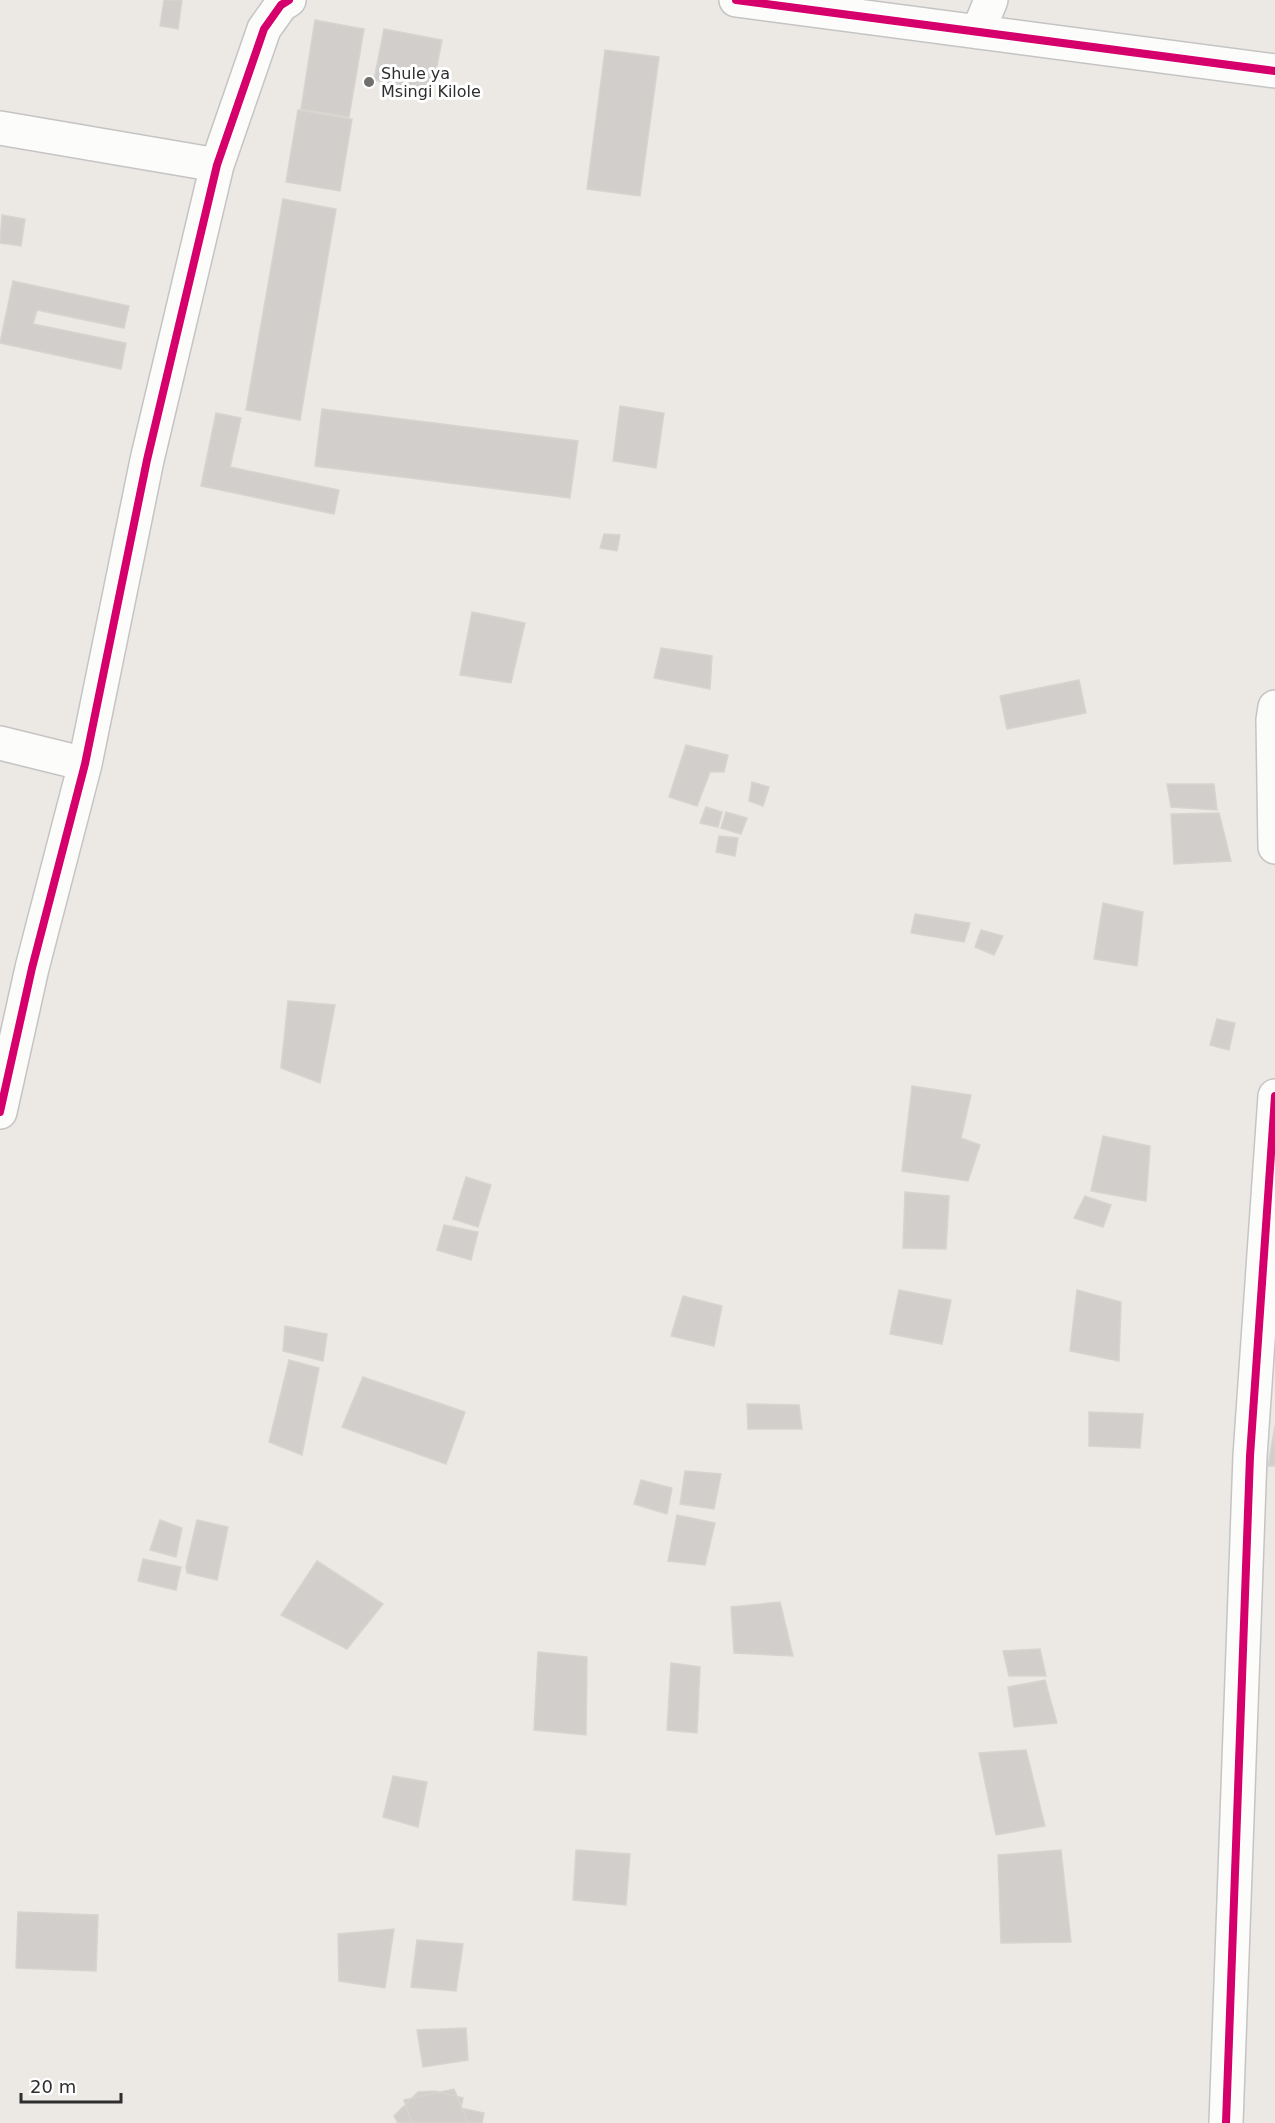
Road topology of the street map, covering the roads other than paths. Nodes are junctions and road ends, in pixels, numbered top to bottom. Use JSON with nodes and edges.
{"nodes":[{"id":1,"x":289,"y":0,"type":"edge"},
{"id":2,"x":736,"y":0,"type":"edge"},
{"id":3,"x":991,"y":0,"type":"edge"},
{"id":4,"x":978,"y":32,"type":"junction"},
{"id":5,"x":1275,"y":71,"type":"edge"},
{"id":6,"x":0,"y":128,"type":"edge"},
{"id":7,"x":217,"y":165,"type":"junction"},
{"id":8,"x":1275,"y":707,"type":"edge"},
{"id":9,"x":0,"y":743,"type":"edge"},
{"id":10,"x":85,"y":764,"type":"junction"},
{"id":11,"x":1275,"y":848,"type":"edge"},
{"id":12,"x":1275,"y":1096,"type":"edge"},
{"id":13,"x":0,"y":1112,"type":"edge"},
{"id":14,"x":1226,"y":2123,"type":"edge"}],
"edges":[{"from":1,"to":7,"type":"street"},
{"from":2,"to":4,"type":"street"},
{"from":3,"to":4,"type":"street"},
{"from":4,"to":5,"type":"street"},
{"from":6,"to":7,"type":"street"},
{"from":7,"to":10,"type":"street"},
{"from":8,"to":11,"type":"street"},
{"from":9,"to":10,"type":"street"},
{"from":10,"to":13,"type":"street"},
{"from":12,"to":14,"type":"street"}]}
